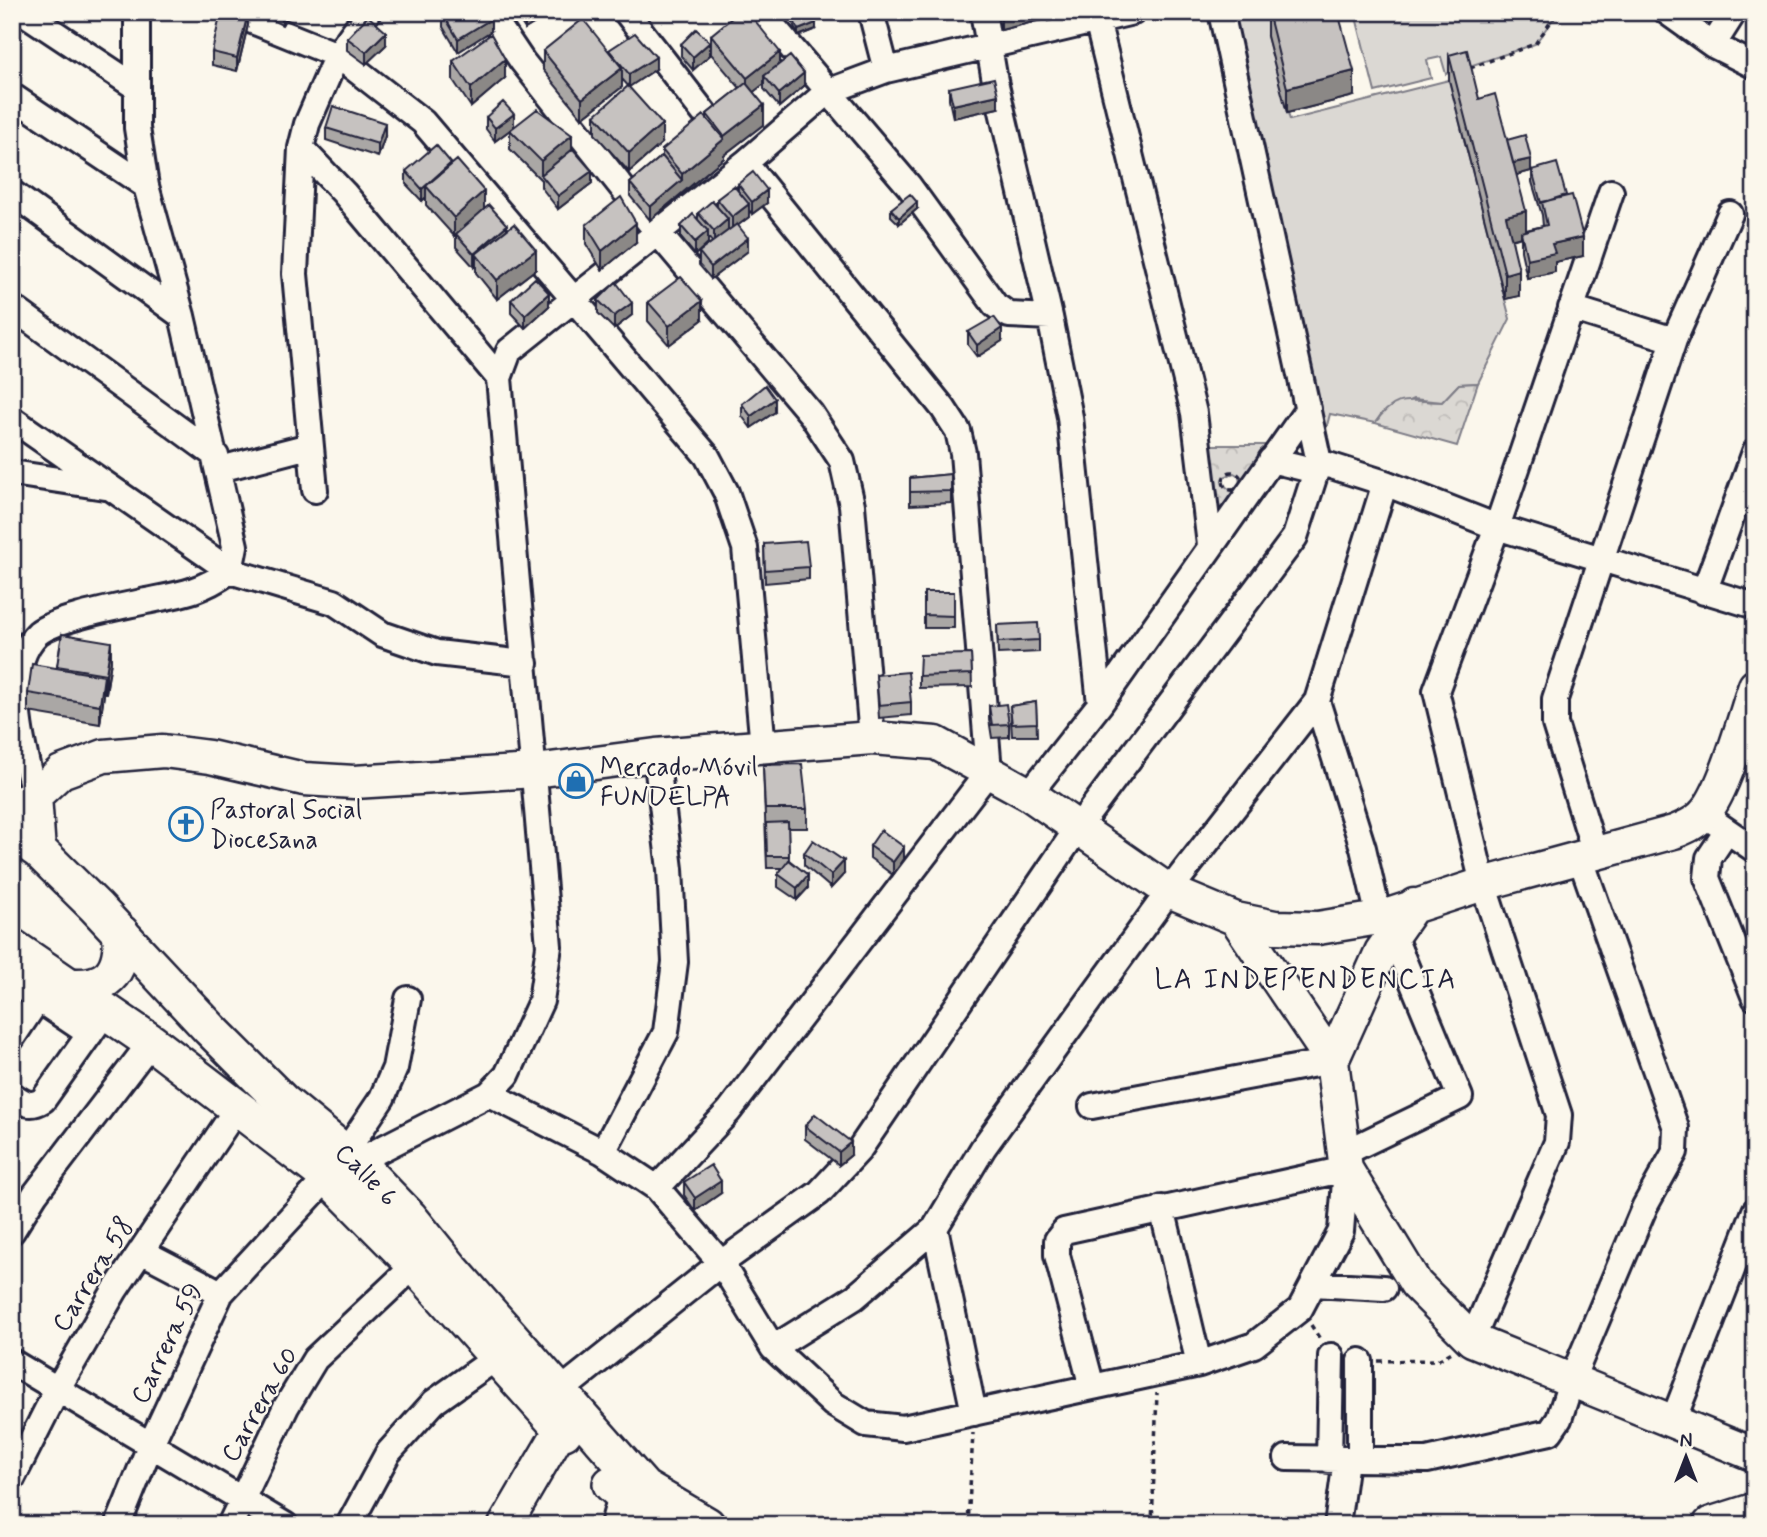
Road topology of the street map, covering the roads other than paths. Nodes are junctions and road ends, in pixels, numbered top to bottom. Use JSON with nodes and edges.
{"nodes":[{"id":1,"x":23,"y":12,"type":"edge"},
{"id":2,"x":137,"y":12,"type":"edge"},
{"id":3,"x":368,"y":12,"type":"edge"},
{"id":4,"x":489,"y":12,"type":"edge"},
{"id":5,"x":626,"y":12,"type":"edge"},
{"id":6,"x":761,"y":12,"type":"edge"},
{"id":7,"x":871,"y":12,"type":"edge"},
{"id":8,"x":983,"y":12,"type":"edge"},
{"id":9,"x":1133,"y":12,"type":"edge"},
{"id":10,"x":1221,"y":12,"type":"edge"},
{"id":11,"x":1667,"y":12,"type":"edge"},
{"id":12,"x":1734,"y":12,"type":"edge"},
{"id":13,"x":236,"y":13,"type":"edge"},
{"id":14,"x":1096,"y":17,"type":"edge"},
{"id":15,"x":1713,"y":45,"type":"junction"},
{"id":16,"x":990,"y":47,"type":"junction"},
{"id":17,"x":337,"y":55,"type":"junction"},
{"id":18,"x":1755,"y":66,"type":"edge"},
{"id":19,"x":886,"y":70,"type":"junction"},
{"id":20,"x":136,"y":87,"type":"junction"},
{"id":21,"x":828,"y":92,"type":"junction"},
{"id":22,"x":12,"y":96,"type":"edge"},
{"id":23,"x":708,"y":118,"type":"edge"},
{"id":24,"x":301,"y":148,"type":"junction"},
{"id":25,"x":745,"y":163,"type":"junction"},
{"id":26,"x":146,"y":186,"type":"junction"},
{"id":27,"x":1611,"y":192,"type":"dead end"},
{"id":28,"x":12,"y":193,"type":"edge"},
{"id":29,"x":1730,"y":214,"type":"dead end"},
{"id":30,"x":658,"y":233,"type":"junction"},
{"id":31,"x":574,"y":298,"type":"junction"},
{"id":32,"x":12,"y":307,"type":"edge"},
{"id":33,"x":1571,"y":308,"type":"junction"},
{"id":34,"x":182,"y":317,"type":"junction"},
{"id":35,"x":1050,"y":317,"type":"junction"},
{"id":36,"x":1674,"y":340,"type":"junction"},
{"id":37,"x":499,"y":378,"type":"junction"},
{"id":38,"x":1308,"y":409,"type":"junction"},
{"id":39,"x":12,"y":419,"type":"edge"},
{"id":40,"x":309,"y":446,"type":"junction"},
{"id":41,"x":1755,"y":452,"type":"edge"},
{"id":42,"x":1271,"y":460,"type":"junction"},
{"id":43,"x":218,"y":462,"type":"junction"},
{"id":44,"x":1317,"y":466,"type":"junction"},
{"id":45,"x":12,"y":473,"type":"edge"},
{"id":46,"x":1385,"y":483,"type":"junction"},
{"id":47,"x":113,"y":488,"type":"junction"},
{"id":48,"x":315,"y":490,"type":"dead end"},
{"id":49,"x":1497,"y":527,"type":"junction"},
{"id":50,"x":1210,"y":545,"type":"junction"},
{"id":51,"x":1603,"y":559,"type":"junction"},
{"id":52,"x":230,"y":571,"type":"junction"},
{"id":53,"x":1704,"y":592,"type":"junction"},
{"id":54,"x":1755,"y":607,"type":"edge"},
{"id":55,"x":525,"y":663,"type":"junction"},
{"id":56,"x":1755,"y":685,"type":"edge"},
{"id":57,"x":1317,"y":701,"type":"junction"},
{"id":58,"x":1100,"y":704,"type":"junction"},
{"id":59,"x":872,"y":738,"type":"junction"},
{"id":60,"x":763,"y":747,"type":"junction"},
{"id":61,"x":656,"y":755,"type":"junction"},
{"id":62,"x":535,"y":771,"type":"junction"},
{"id":63,"x":989,"y":771,"type":"junction"},
{"id":64,"x":1029,"y":794,"type":"junction"},
{"id":65,"x":24,"y":801,"type":"edge"},
{"id":66,"x":1715,"y":823,"type":"junction"},
{"id":67,"x":1079,"y":826,"type":"junction"},
{"id":68,"x":26,"y":841,"type":"edge"},
{"id":69,"x":1755,"y":850,"type":"edge"},
{"id":70,"x":1588,"y":855,"type":"junction"},
{"id":71,"x":1483,"y":884,"type":"junction"},
{"id":72,"x":1169,"y":891,"type":"junction"},
{"id":73,"x":1236,"y":919,"type":"junction"},
{"id":74,"x":1386,"y":926,"type":"junction"},
{"id":75,"x":121,"y":933,"type":"junction"},
{"id":76,"x":12,"y":947,"type":"edge"},
{"id":77,"x":12,"y":981,"type":"edge"},
{"id":78,"x":52,"y":992,"type":"junction"},
{"id":79,"x":1755,"y":998,"type":"edge"},
{"id":80,"x":408,"y":999,"type":"dead end"},
{"id":81,"x":98,"y":1022,"type":"junction"},
{"id":82,"x":12,"y":1038,"type":"edge"},
{"id":83,"x":151,"y":1042,"type":"junction"},
{"id":84,"x":1332,"y":1061,"type":"junction"},
{"id":85,"x":489,"y":1094,"type":"junction"},
{"id":86,"x":12,"y":1095,"type":"edge"},
{"id":87,"x":1092,"y":1106,"type":"dead end"},
{"id":88,"x":237,"y":1108,"type":"junction"},
{"id":89,"x":603,"y":1152,"type":"junction"},
{"id":90,"x":1344,"y":1161,"type":"junction"},
{"id":91,"x":343,"y":1164,"type":"junction"},
{"id":92,"x":657,"y":1188,"type":"junction"},
{"id":93,"x":1162,"y":1208,"type":"junction"},
{"id":94,"x":1755,"y":1211,"type":"edge"},
{"id":95,"x":935,"y":1228,"type":"junction"},
{"id":96,"x":12,"y":1231,"type":"edge"},
{"id":97,"x":141,"y":1251,"type":"junction"},
{"id":98,"x":721,"y":1263,"type":"junction"},
{"id":99,"x":415,"y":1265,"type":"junction"},
{"id":100,"x":1313,"y":1284,"type":"junction"},
{"id":101,"x":1384,"y":1288,"type":"dead end"},
{"id":102,"x":221,"y":1293,"type":"junction"},
{"id":103,"x":1472,"y":1340,"type":"junction"},
{"id":104,"x":773,"y":1348,"type":"junction"},
{"id":105,"x":1331,"y":1356,"type":"dead end"},
{"id":106,"x":496,"y":1358,"type":"junction"},
{"id":107,"x":1360,"y":1361,"type":"dead end"},
{"id":108,"x":12,"y":1362,"type":"edge"},
{"id":109,"x":1199,"y":1364,"type":"junction"},
{"id":110,"x":1572,"y":1379,"type":"junction"},
{"id":111,"x":1092,"y":1388,"type":"junction"},
{"id":112,"x":57,"y":1390,"type":"junction"},
{"id":113,"x":558,"y":1393,"type":"junction"},
{"id":114,"x":974,"y":1413,"type":"junction"},
{"id":115,"x":1673,"y":1421,"type":"junction"},
{"id":116,"x":561,"y":1429,"type":"junction"},
{"id":117,"x":150,"y":1446,"type":"junction"},
{"id":118,"x":1755,"y":1455,"type":"edge"},
{"id":119,"x":1287,"y":1458,"type":"dead end"},
{"id":120,"x":1345,"y":1460,"type":"junction"},
{"id":121,"x":12,"y":1479,"type":"edge"},
{"id":122,"x":240,"y":1499,"type":"junction"},
{"id":123,"x":617,"y":1510,"type":"edge"},
{"id":124,"x":1755,"y":1511,"type":"edge"},
{"id":125,"x":118,"y":1525,"type":"edge"},
{"id":126,"x":230,"y":1525,"type":"edge"},
{"id":127,"x":285,"y":1525,"type":"edge"},
{"id":128,"x":349,"y":1525,"type":"edge"},
{"id":129,"x":505,"y":1525,"type":"edge"},
{"id":130,"x":656,"y":1525,"type":"edge"},
{"id":131,"x":707,"y":1525,"type":"edge"},
{"id":132,"x":1337,"y":1525,"type":"edge"},
{"id":133,"x":1711,"y":1525,"type":"edge"}],
"edges":[{"from":1,"to":20,"type":"street"},
{"from":2,"to":20,"type":"street"},
{"from":3,"to":17,"type":"street"},
{"from":4,"to":30,"type":"street"},
{"from":5,"to":23,"type":"street"},
{"from":6,"to":21,"type":"street"},
{"from":7,"to":19,"type":"street"},
{"from":8,"to":16,"type":"street"},
{"from":9,"to":14,"type":"street"},
{"from":10,"to":38,"type":"street"},
{"from":11,"to":15,"type":"street"},
{"from":12,"to":15,"type":"street"},
{"from":13,"to":17,"type":"street"},
{"from":14,"to":16,"type":"street"},
{"from":14,"to":50,"type":"street"},
{"from":15,"to":18,"type":"street"},
{"from":16,"to":19,"type":"street"},
{"from":16,"to":35,"type":"street"},
{"from":17,"to":24,"type":"street"},
{"from":17,"to":31,"type":"street"},
{"from":19,"to":21,"type":"street"},
{"from":20,"to":26,"type":"street"},
{"from":21,"to":25,"type":"street"},
{"from":21,"to":35,"type":"street"},
{"from":22,"to":26,"type":"street"},
{"from":24,"to":37,"type":"street"},
{"from":24,"to":40,"type":"street"},
{"from":25,"to":30,"type":"street"},
{"from":25,"to":63,"type":"street"},
{"from":26,"to":34,"type":"street"},
{"from":27,"to":33,"type":"street"},
{"from":28,"to":34,"type":"street"},
{"from":29,"to":36,"type":"street"},
{"from":30,"to":31,"type":"street"},
{"from":30,"to":59,"type":"street"},
{"from":31,"to":37,"type":"street"},
{"from":31,"to":60,"type":"street"},
{"from":32,"to":43,"type":"street"},
{"from":33,"to":36,"type":"street"},
{"from":33,"to":49,"type":"street"},
{"from":34,"to":43,"type":"street"},
{"from":35,"to":58,"type":"street"},
{"from":36,"to":51,"type":"street"},
{"from":37,"to":55,"type":"street"},
{"from":38,"to":42,"type":"street"},
{"from":38,"to":44,"type":"street"},
{"from":39,"to":47,"type":"street"},
{"from":40,"to":43,"type":"street"},
{"from":40,"to":48,"type":"street"},
{"from":41,"to":53,"type":"street"},
{"from":42,"to":44,"type":"street"},
{"from":42,"to":50,"type":"street"},
{"from":43,"to":52,"type":"street"},
{"from":44,"to":46,"type":"street"},
{"from":44,"to":67,"type":"street"},
{"from":45,"to":47,"type":"street"},
{"from":46,"to":49,"type":"street"},
{"from":46,"to":57,"type":"street"},
{"from":47,"to":52,"type":"street"},
{"from":49,"to":51,"type":"street"},
{"from":49,"to":71,"type":"street"},
{"from":50,"to":58,"type":"street"},
{"from":51,"to":53,"type":"street"},
{"from":51,"to":70,"type":"street"},
{"from":52,"to":55,"type":"street"},
{"from":52,"to":65,"type":"street"},
{"from":53,"to":54,"type":"street"},
{"from":55,"to":62,"type":"street"},
{"from":56,"to":66,"type":"main road"},
{"from":57,"to":72,"type":"street"},
{"from":57,"to":74,"type":"street"},
{"from":58,"to":64,"type":"street"},
{"from":59,"to":60,"type":"main road"},
{"from":59,"to":63,"type":"main road"},
{"from":60,"to":61,"type":"main road"},
{"from":61,"to":62,"type":"main road"},
{"from":61,"to":89,"type":"street"},
{"from":62,"to":65,"type":"main road"},
{"from":62,"to":85,"type":"street"},
{"from":63,"to":64,"type":"main road"},
{"from":63,"to":92,"type":"street"},
{"from":64,"to":67,"type":"main road"},
{"from":65,"to":68,"type":"main road"},
{"from":66,"to":69,"type":"street"},
{"from":66,"to":70,"type":"main road"},
{"from":66,"to":79,"type":"street"},
{"from":67,"to":72,"type":"main road"},
{"from":67,"to":98,"type":"street"},
{"from":68,"to":75,"type":"highway","name":"Calle 6"},
{"from":70,"to":71,"type":"main road"},
{"from":70,"to":110,"type":"street"},
{"from":71,"to":74,"type":"main road"},
{"from":71,"to":103,"type":"street"},
{"from":72,"to":73,"type":"main road"},
{"from":72,"to":95,"type":"street"},
{"from":73,"to":74,"type":"main road"},
{"from":73,"to":84,"type":"main road"},
{"from":74,"to":84,"type":"main road"},
{"from":74,"to":90,"type":"street"},
{"from":75,"to":78,"type":"highway"},
{"from":75,"to":91,"type":"highway","name":"Calle 6"},
{"from":76,"to":78,"type":"highway","name":"Calle 6"},
{"from":77,"to":78,"type":"street"},
{"from":78,"to":81,"type":"highway","name":"Calle 6"},
{"from":78,"to":82,"type":"street"},
{"from":80,"to":91,"type":"street"},
{"from":81,"to":83,"type":"highway","name":"Calle 6"},
{"from":81,"to":86,"type":"street"},
{"from":83,"to":88,"type":"highway","name":"Calle 6"},
{"from":83,"to":96,"type":"street"},
{"from":84,"to":87,"type":"street"},
{"from":84,"to":90,"type":"main road"},
{"from":85,"to":89,"type":"street"},
{"from":85,"to":91,"type":"street"},
{"from":88,"to":91,"type":"highway","name":"Calle 6"},
{"from":88,"to":97,"type":"street","name":"Carrera 58"},
{"from":89,"to":92,"type":"street"},
{"from":90,"to":93,"type":"street"},
{"from":90,"to":100,"type":"street"},
{"from":90,"to":103,"type":"main road"},
{"from":91,"to":99,"type":"highway","name":"Calle 6"},
{"from":91,"to":102,"type":"street","name":"Carrera 59"},
{"from":91,"to":113,"type":"highway","name":"Calle 6"},
{"from":92,"to":98,"type":"street"},
{"from":93,"to":109,"type":"street"},
{"from":93,"to":111,"type":"street"},
{"from":94,"to":115,"type":"street"},
{"from":95,"to":104,"type":"street"},
{"from":95,"to":114,"type":"street"},
{"from":97,"to":102,"type":"street"},
{"from":97,"to":112,"type":"street","name":"Carrera 58"},
{"from":98,"to":104,"type":"street"},
{"from":98,"to":113,"type":"street"},
{"from":99,"to":106,"type":"highway","name":"Calle 6"},
{"from":99,"to":122,"type":"street","name":"Carrera 60"},
{"from":100,"to":101,"type":"street"},
{"from":100,"to":109,"type":"street"},
{"from":102,"to":117,"type":"street","name":"Carrera 59"},
{"from":103,"to":110,"type":"main road"},
{"from":104,"to":114,"type":"street"},
{"from":105,"to":120,"type":"street"},
{"from":106,"to":116,"type":"highway","name":"Calle 6"},
{"from":106,"to":128,"type":"street"},
{"from":107,"to":120,"type":"street"},
{"from":108,"to":112,"type":"street"},
{"from":109,"to":111,"type":"street"},
{"from":110,"to":115,"type":"main road"},
{"from":110,"to":120,"type":"street"},
{"from":111,"to":114,"type":"street"},
{"from":112,"to":117,"type":"street"},
{"from":112,"to":121,"type":"street","name":"Carrera 58"},
{"from":113,"to":131,"type":"highway","name":"Calle 6"},
{"from":115,"to":118,"type":"main road"},
{"from":116,"to":123,"type":"highway","name":"Calle 6"},
{"from":116,"to":129,"type":"main road"},
{"from":117,"to":122,"type":"street"},
{"from":117,"to":125,"type":"street","name":"Carrera 59"},
{"from":119,"to":120,"type":"street"},
{"from":120,"to":132,"type":"street"},
{"from":122,"to":126,"type":"street","name":"Carrera 60"},
{"from":122,"to":127,"type":"street"},
{"from":123,"to":130,"type":"highway","name":"Calle 6"},
{"from":124,"to":133,"type":"highway"}]}
